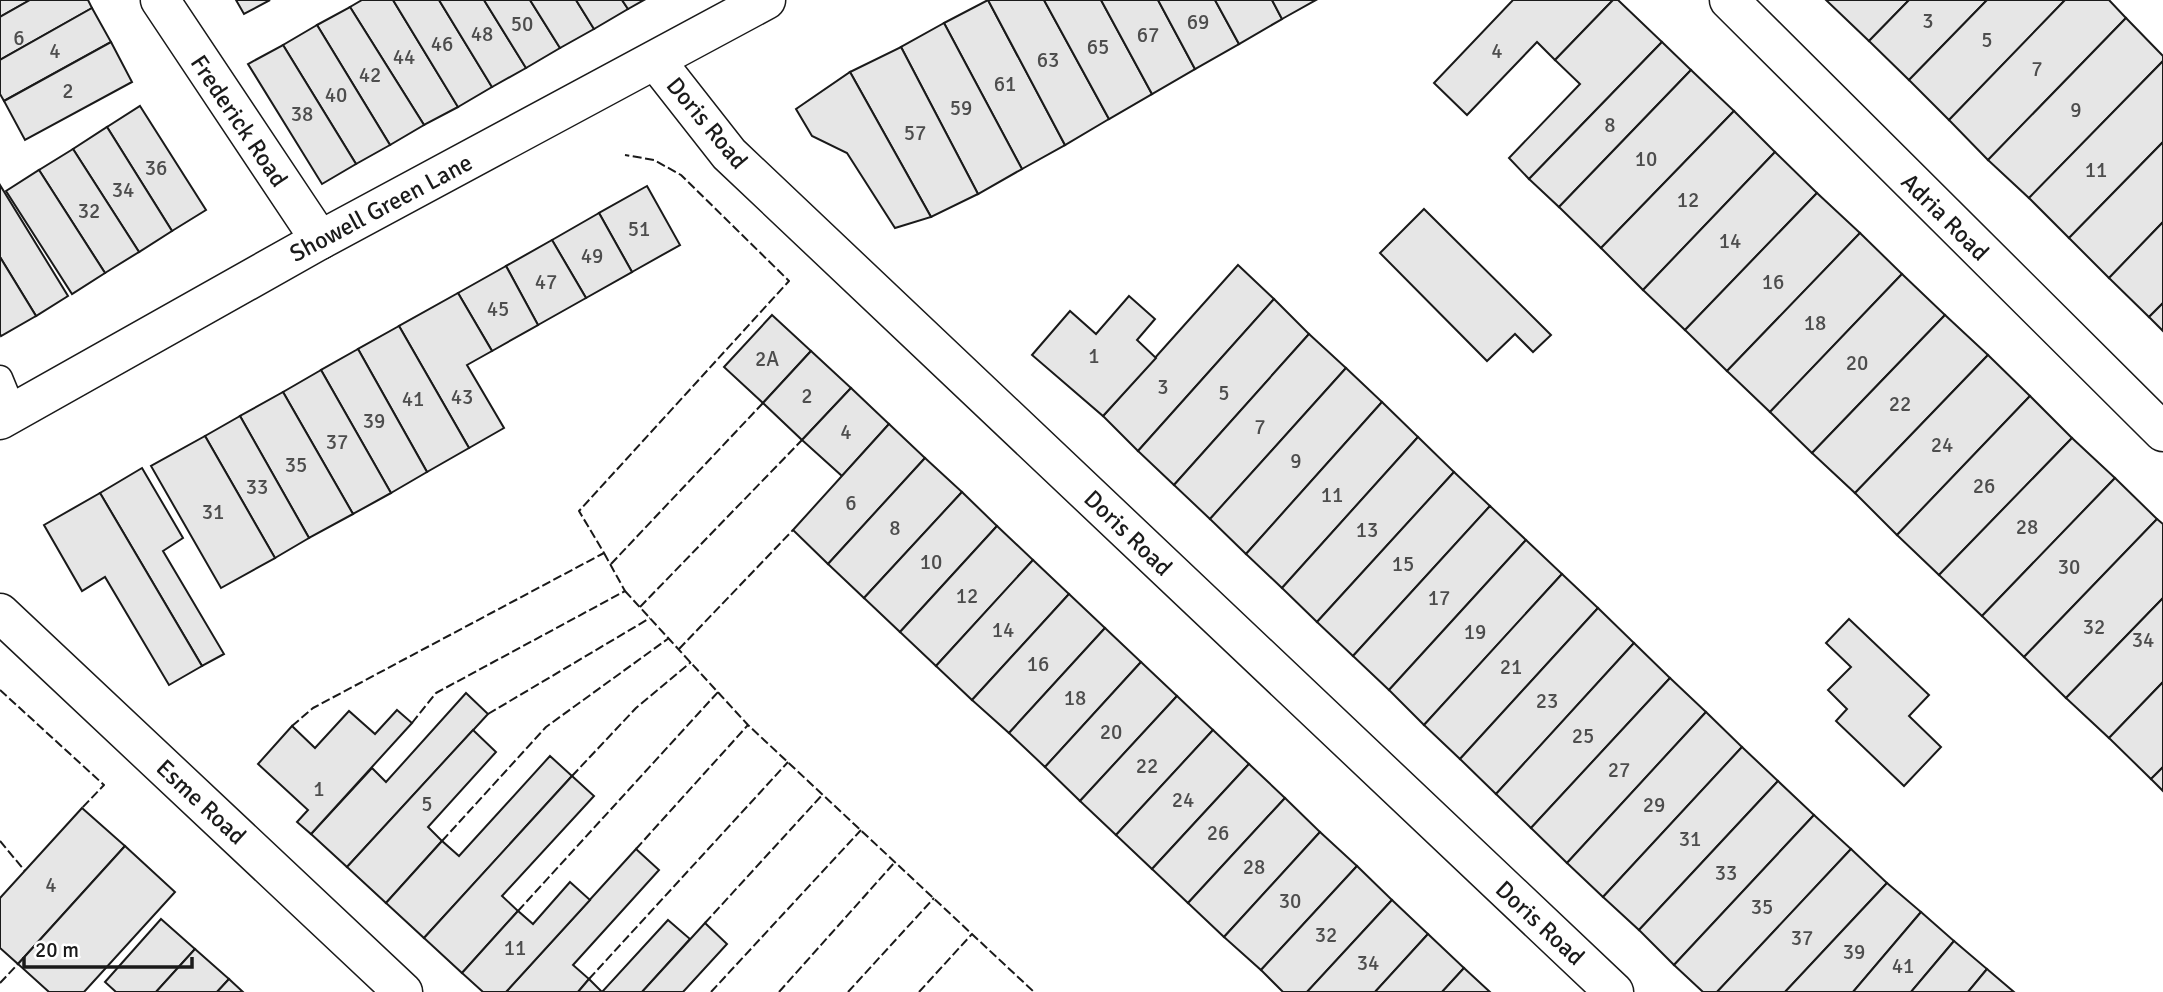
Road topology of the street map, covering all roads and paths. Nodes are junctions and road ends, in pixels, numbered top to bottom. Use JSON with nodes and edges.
{"nodes":[{"id":1,"x":160,"y":0,"type":"edge"},
{"id":2,"x":766,"y":0,"type":"edge"},
{"id":3,"x":1729,"y":0,"type":"edge"},
{"id":4,"x":656,"y":61,"type":"junction"},
{"id":5,"x":320,"y":240,"type":"junction"},
{"id":6,"x":5,"y":404,"type":"edge"},
{"id":7,"x":2163,"y":432,"type":"edge"},
{"id":8,"x":0,"y":613,"type":"edge"},
{"id":9,"x":403,"y":992,"type":"edge"},
{"id":10,"x":1614,"y":992,"type":"edge"}],
"edges":[{"from":1,"to":5,"type":"street","name":"Frederick Road"},
{"from":2,"to":4,"type":"street","name":"Showell Green Lane"},
{"from":3,"to":7,"type":"street","name":"Adria Road"},
{"from":4,"to":5,"type":"street","name":"Showell Green Lane"},
{"from":4,"to":10,"type":"street","name":"Doris Road"},
{"from":5,"to":6,"type":"street","name":"Showell Green Lane"},
{"from":8,"to":9,"type":"street","name":"Esme Road"}]}
